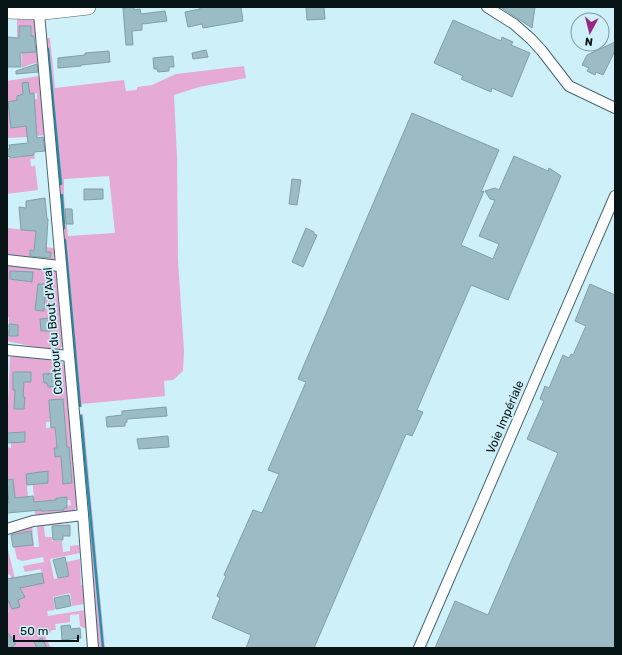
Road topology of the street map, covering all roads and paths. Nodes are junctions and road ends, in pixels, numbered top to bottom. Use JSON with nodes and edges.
{"nodes":[{"id":1,"x":88,"y":7,"type":"edge"},
{"id":2,"x":487,"y":7,"type":"edge"},
{"id":3,"x":7,"y":11,"type":"edge"},
{"id":4,"x":39,"y":13,"type":"junction"},
{"id":5,"x":615,"y":108,"type":"edge"},
{"id":6,"x":615,"y":196,"type":"edge"},
{"id":7,"x":7,"y":260,"type":"edge"},
{"id":8,"x":60,"y":266,"type":"junction"},
{"id":9,"x":7,"y":350,"type":"edge"},
{"id":10,"x":69,"y":356,"type":"junction"},
{"id":11,"x":83,"y":515,"type":"junction"},
{"id":12,"x":7,"y":529,"type":"edge"},
{"id":13,"x":93,"y":648,"type":"edge"},
{"id":14,"x":419,"y":648,"type":"edge"}],
"edges":[{"from":1,"to":4,"type":"main road"},
{"from":2,"to":5,"type":"street"},
{"from":3,"to":4,"type":"main road"},
{"from":4,"to":8,"type":"street","name":"Contour du Bout d'Aval"},
{"from":6,"to":14,"type":"street","name":"Voie Impériale"},
{"from":7,"to":8,"type":"street"},
{"from":8,"to":10,"type":"street","name":"Contour du Bout d'Aval"},
{"from":9,"to":10,"type":"street"},
{"from":10,"to":11,"type":"street","name":"Contour du Bout d'Aval"},
{"from":11,"to":12,"type":"street"},
{"from":11,"to":13,"type":"street","name":"Contour du Bout d'Aval"}]}
